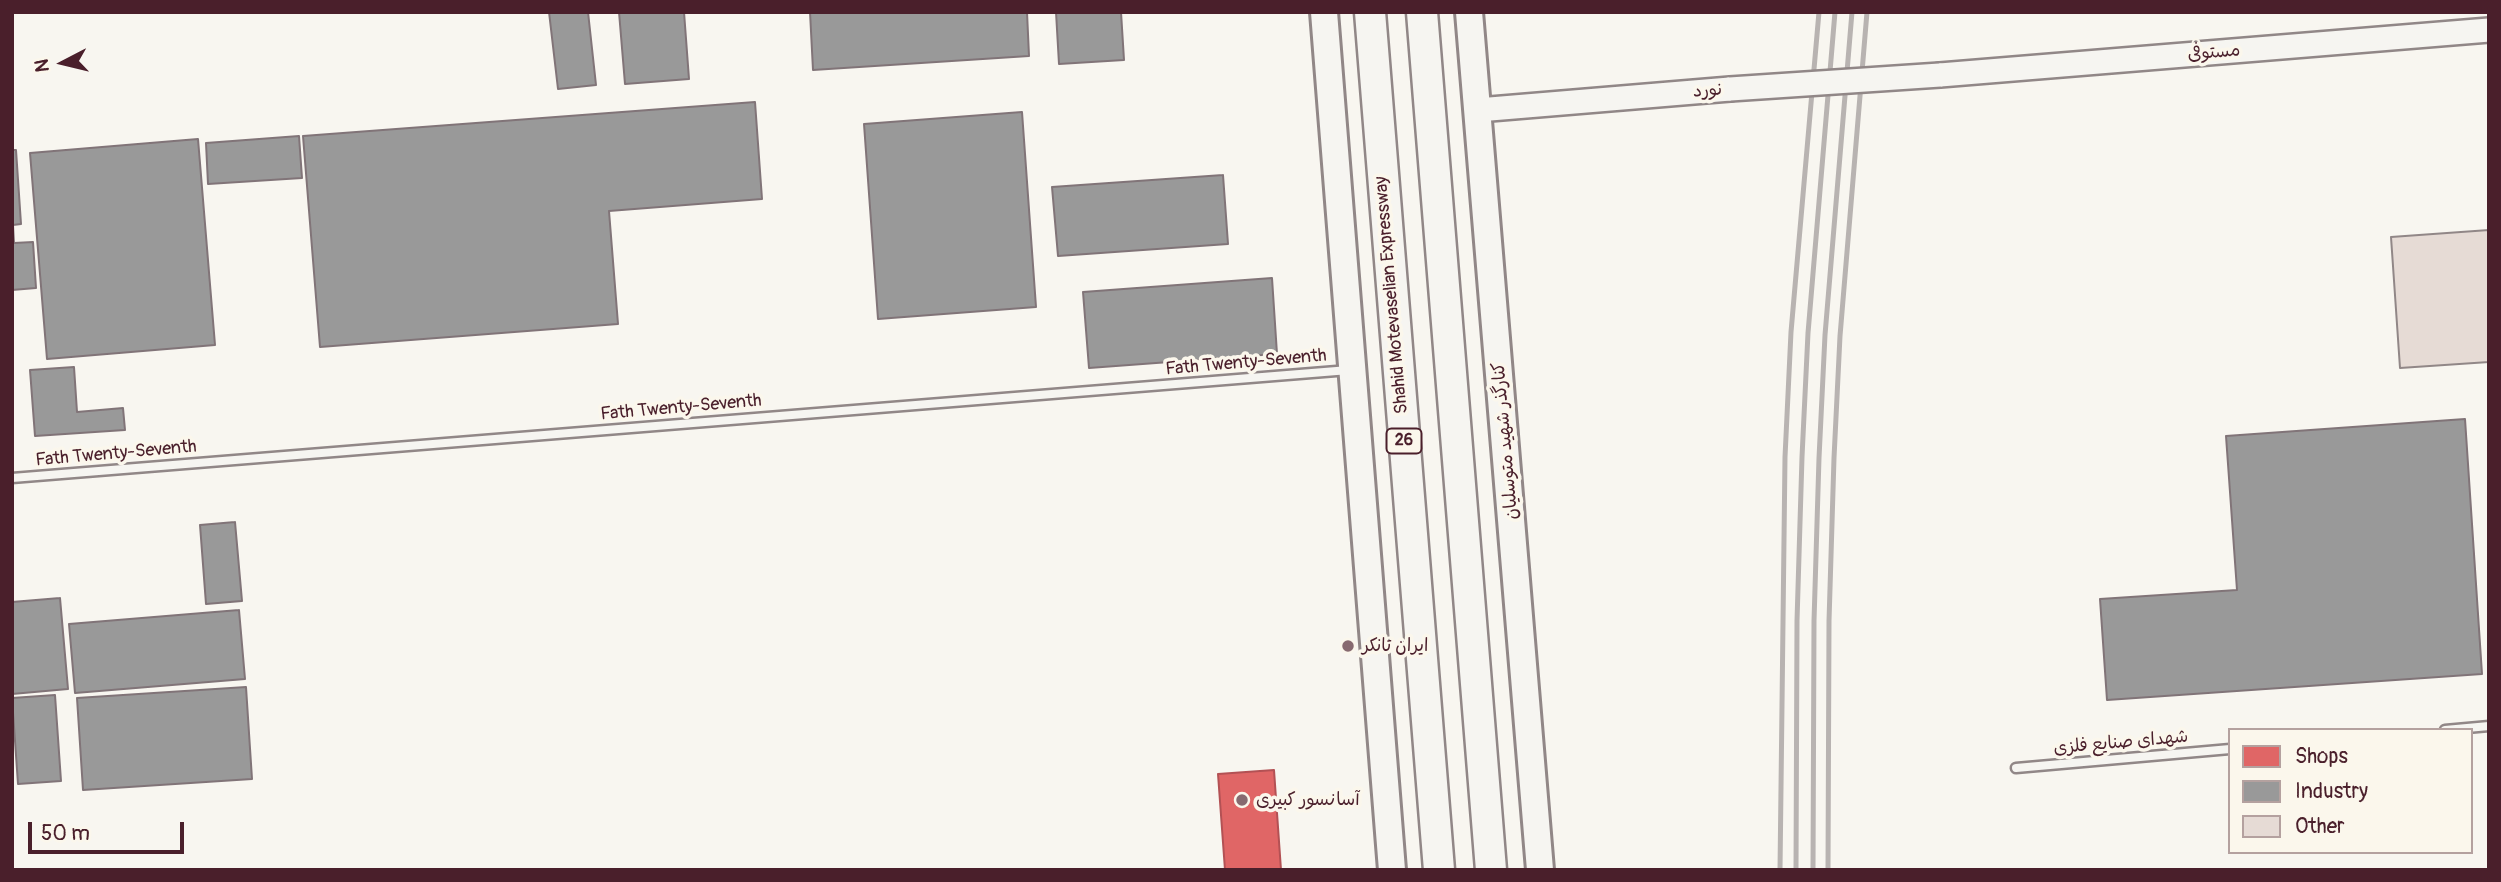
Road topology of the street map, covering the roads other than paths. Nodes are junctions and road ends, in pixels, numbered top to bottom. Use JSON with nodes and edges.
{"nodes":[{"id":1,"x":1324,"y":12,"type":"edge"},
{"id":2,"x":1370,"y":12,"type":"edge"},
{"id":3,"x":1422,"y":12,"type":"edge"},
{"id":4,"x":1469,"y":12,"type":"edge"},
{"id":5,"x":2489,"y":30,"type":"edge"},
{"id":6,"x":1940,"y":75,"type":"joint"},
{"id":7,"x":1478,"y":110,"type":"junction"},
{"id":8,"x":1353,"y":370,"type":"junction"},
{"id":9,"x":12,"y":478,"type":"edge"},
{"id":10,"x":2489,"y":726,"type":"edge"},
{"id":11,"x":2467,"y":728,"type":"edge"},
{"id":12,"x":2228,"y":749,"type":"edge"},
{"id":13,"x":2016,"y":768,"type":"dead end"},
{"id":14,"x":1392,"y":870,"type":"edge"},
{"id":15,"x":1439,"y":870,"type":"edge"},
{"id":16,"x":1491,"y":870,"type":"edge"},
{"id":17,"x":1540,"y":870,"type":"edge"}],
"edges":[{"from":1,"to":8,"type":"main road"},
{"from":2,"to":15,"type":"highway","name":"Shahid Motevaselian Expressway","number":"26"},
{"from":3,"to":16,"type":"highway"},
{"from":4,"to":7,"type":"main road","name":"کنارگذر شهید متوسلیان"},
{"from":5,"to":6,"type":"street","name":"مستوفی"},
{"from":6,"to":7,"type":"street","name":"نورد","bridge":true},
{"from":7,"to":17,"type":"main road","name":"کنارگذر شهید متوسلیان"},
{"from":8,"to":9,"type":"lane","name":"Fath Twenty-Seventh"},
{"from":8,"to":14,"type":"main road"},
{"from":10,"to":11,"type":"lane"},
{"from":12,"to":13,"type":"lane","name":"شهدای صنایع فلزی"}]}
